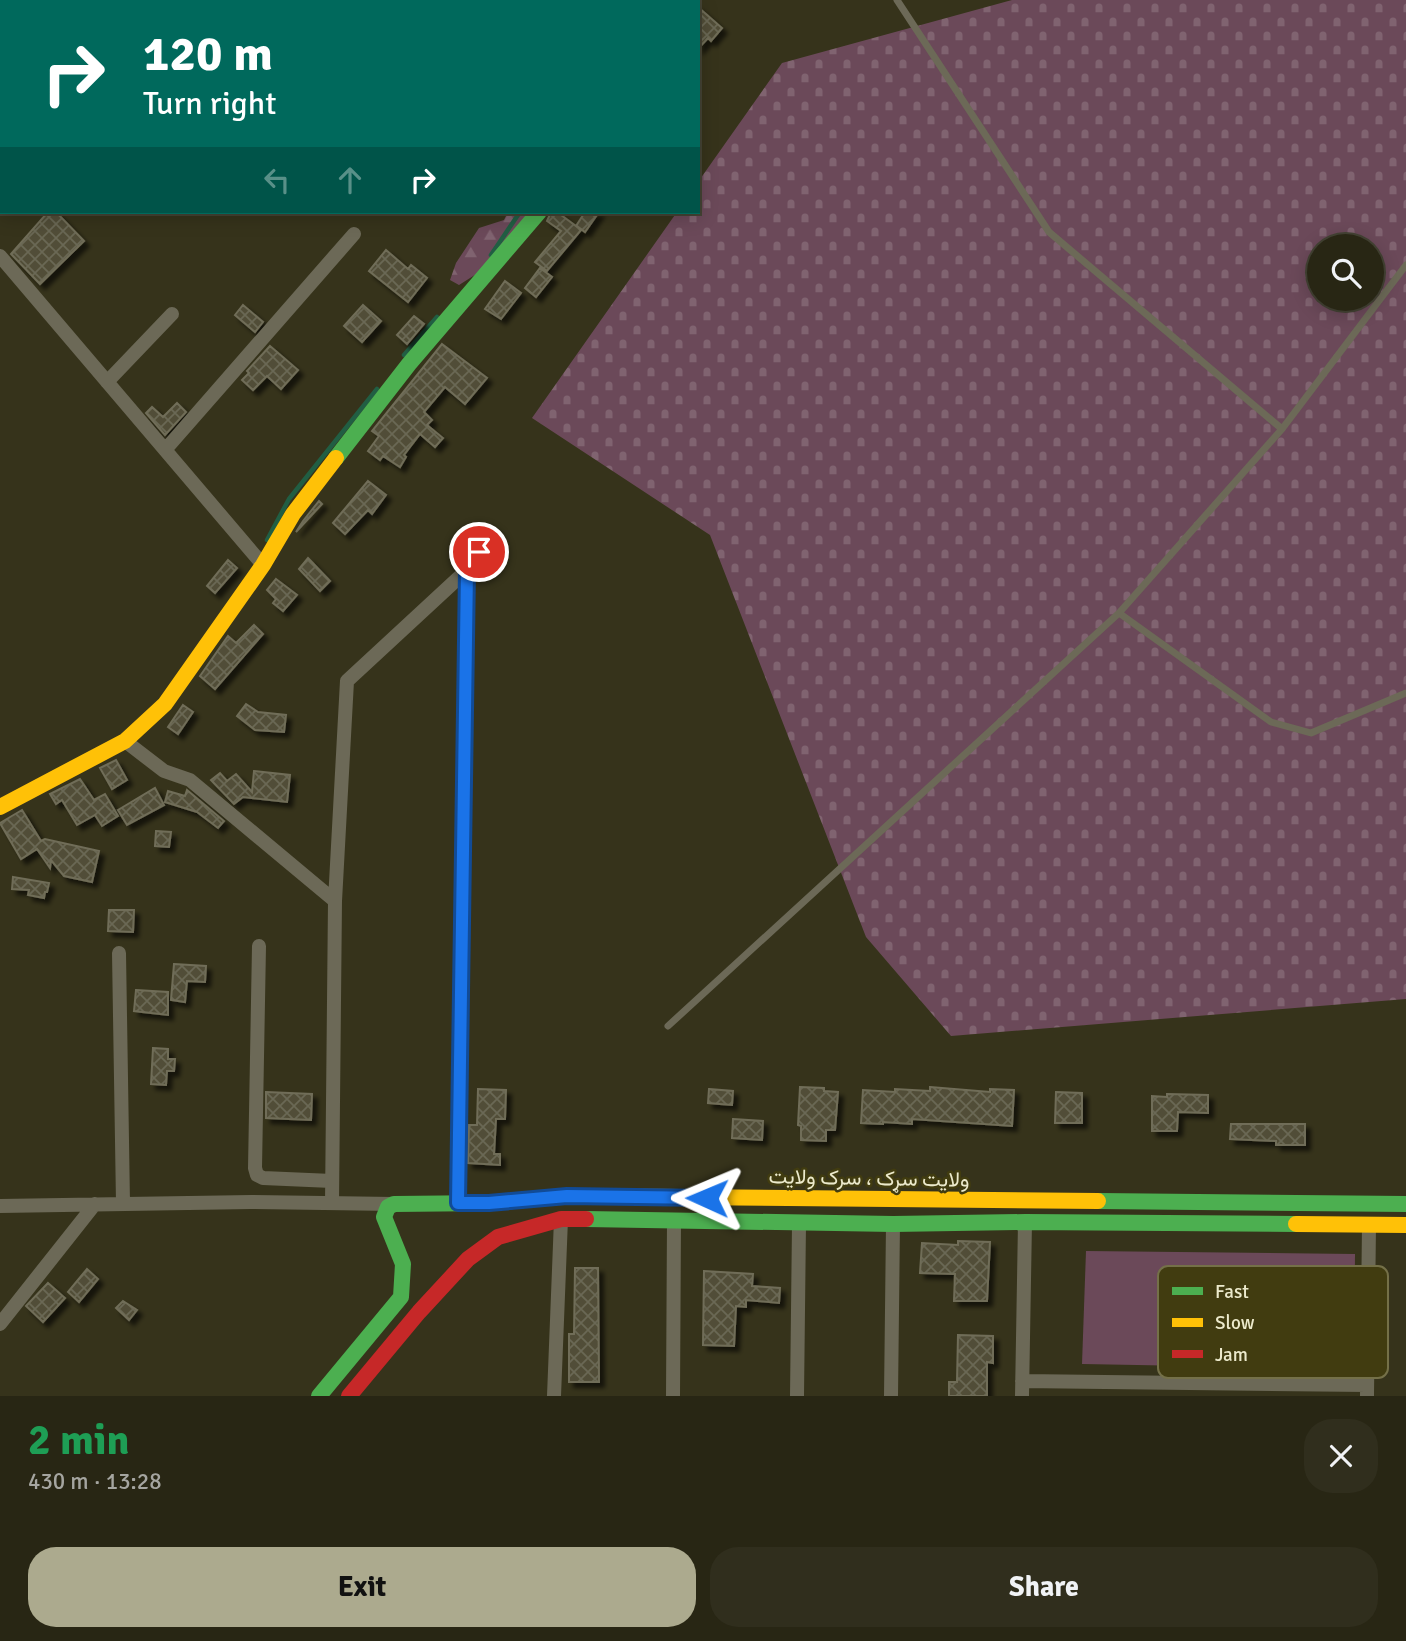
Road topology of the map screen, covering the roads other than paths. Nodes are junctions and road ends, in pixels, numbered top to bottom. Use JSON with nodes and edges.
{"nodes":[{"id":1,"x":897,"y":0,"type":"edge"},
{"id":2,"x":537,"y":214,"type":"edge"},
{"id":3,"x":354,"y":234,"type":"dead end"},
{"id":4,"x":0,"y":256,"type":"edge"},
{"id":5,"x":1406,"y":265,"type":"edge"},
{"id":6,"x":172,"y":314,"type":"dead end"},
{"id":7,"x":107,"y":382,"type":"junction"},
{"id":8,"x":1282,"y":429,"type":"junction"},
{"id":9,"x":165,"y":450,"type":"junction"},
{"id":10,"x":492,"y":535,"type":"dead end"},
{"id":11,"x":263,"y":565,"type":"junction"},
{"id":12,"x":467,"y":570,"type":"junction"},
{"id":13,"x":1119,"y":613,"type":"junction"},
{"id":14,"x":1406,"y":694,"type":"edge"},
{"id":15,"x":125,"y":741,"type":"junction"},
{"id":16,"x":3,"y":800,"type":"edge"},
{"id":17,"x":335,"y":901,"type":"junction"},
{"id":18,"x":259,"y":946,"type":"dead end"},
{"id":19,"x":119,"y":953,"type":"dead end"},
{"id":20,"x":668,"y":1026,"type":"dead end"},
{"id":21,"x":332,"y":1181,"type":"junction"},
{"id":22,"x":123,"y":1203,"type":"junction"},
{"id":23,"x":332,"y":1203,"type":"junction"},
{"id":24,"x":458,"y":1203,"type":"junction"},
{"id":25,"x":95,"y":1204,"type":"junction"},
{"id":26,"x":394,"y":1204,"type":"junction"},
{"id":27,"x":1406,"y":1204,"type":"edge"},
{"id":28,"x":0,"y":1206,"type":"edge"},
{"id":29,"x":561,"y":1219,"type":"junction"},
{"id":30,"x":674,"y":1220,"type":"junction"},
{"id":31,"x":1025,"y":1222,"type":"junction"},
{"id":32,"x":799,"y":1224,"type":"junction"},
{"id":33,"x":893,"y":1224,"type":"junction"},
{"id":34,"x":1369,"y":1225,"type":"junction"},
{"id":35,"x":1406,"y":1225,"type":"edge"},
{"id":36,"x":1369,"y":1266,"type":"edge"},
{"id":37,"x":401,"y":1297,"type":"junction"},
{"id":38,"x":419,"y":1312,"type":"junction"},
{"id":39,"x":0,"y":1324,"type":"edge"},
{"id":40,"x":1022,"y":1381,"type":"junction"},
{"id":41,"x":1152,"y":1389,"type":"edge"},
{"id":42,"x":1238,"y":1390,"type":"edge"},
{"id":43,"x":1367,"y":1390,"type":"edge"},
{"id":44,"x":319,"y":1396,"type":"edge"},
{"id":45,"x":349,"y":1396,"type":"edge"},
{"id":46,"x":554,"y":1396,"type":"edge"},
{"id":47,"x":673,"y":1396,"type":"edge"},
{"id":48,"x":797,"y":1396,"type":"edge"},
{"id":49,"x":891,"y":1396,"type":"edge"},
{"id":50,"x":1022,"y":1396,"type":"edge"}],
"edges":[{"from":1,"to":8,"type":"lane"},
{"from":2,"to":11,"type":"main road"},
{"from":3,"to":9,"type":"street"},
{"from":4,"to":7,"type":"street"},
{"from":5,"to":8,"type":"lane"},
{"from":6,"to":7,"type":"street"},
{"from":7,"to":9,"type":"street"},
{"from":8,"to":13,"type":"lane"},
{"from":9,"to":11,"type":"street"},
{"from":10,"to":12,"type":"street"},
{"from":11,"to":15,"type":"main road"},
{"from":12,"to":17,"type":"street"},
{"from":12,"to":24,"type":"street"},
{"from":13,"to":14,"type":"lane"},
{"from":13,"to":20,"type":"lane"},
{"from":15,"to":16,"type":"main road"},
{"from":15,"to":17,"type":"street"},
{"from":17,"to":21,"type":"street"},
{"from":18,"to":21,"type":"street"},
{"from":19,"to":22,"type":"street"},
{"from":21,"to":23,"type":"street"},
{"from":22,"to":23,"type":"street"},
{"from":22,"to":25,"type":"street"},
{"from":23,"to":26,"type":"street"},
{"from":24,"to":26,"type":"main road","name":"ولایت سړک ، سرک ولایت"},
{"from":24,"to":27,"type":"main road","name":"ولایت سړک ، سرک ولایت"},
{"from":25,"to":28,"type":"street"},
{"from":25,"to":39,"type":"street"},
{"from":26,"to":37,"type":"main road"},
{"from":29,"to":30,"type":"main road","name":"ولایت سړک ، سرک ولایت"},
{"from":29,"to":38,"type":"main road","name":"ولایت سړک ، سرک ولایت"},
{"from":29,"to":46,"type":"street"},
{"from":30,"to":32,"type":"main road","name":"ولایت سړک ، سرک ولایت"},
{"from":30,"to":47,"type":"street"},
{"from":31,"to":33,"type":"main road","name":"ولایت سړک ، سرک ولایت"},
{"from":31,"to":34,"type":"main road","name":"ولایت سړک ، سرک ولایت"},
{"from":31,"to":40,"type":"street"},
{"from":32,"to":33,"type":"main road","name":"ولایت سړک ، سرک ولایت"},
{"from":32,"to":48,"type":"street"},
{"from":33,"to":49,"type":"street"},
{"from":34,"to":35,"type":"main road","name":"ولایت سړک ، سرک ولایت"},
{"from":34,"to":36,"type":"street"},
{"from":37,"to":38,"type":"main road"},
{"from":37,"to":44,"type":"main road"},
{"from":38,"to":45,"type":"main road","name":"ولایت سړک ، سرک ولایت"},
{"from":40,"to":41,"type":"street"},
{"from":40,"to":50,"type":"street"},
{"from":41,"to":42,"type":"street"},
{"from":42,"to":43,"type":"street"}]}
